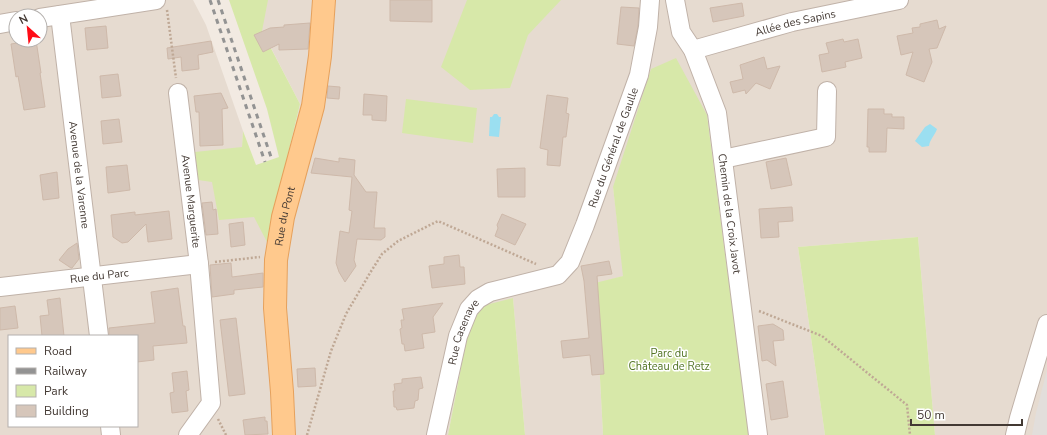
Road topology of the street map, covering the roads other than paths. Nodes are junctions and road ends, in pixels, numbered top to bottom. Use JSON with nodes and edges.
{"nodes":[{"id":1,"x":324,"y":0,"type":"edge"},
{"id":2,"x":650,"y":0,"type":"edge"},
{"id":3,"x":675,"y":0,"type":"edge"},
{"id":4,"x":899,"y":0,"type":"edge"},
{"id":5,"x":161,"y":4,"type":"edge"},
{"id":6,"x":94,"y":5,"type":"edge"},
{"id":7,"x":60,"y":15,"type":"junction"},
{"id":8,"x":48,"y":17,"type":"edge"},
{"id":9,"x":693,"y":50,"type":"junction"},
{"id":10,"x":827,"y":90,"type":"dead end"},
{"id":11,"x":178,"y":93,"type":"road end"},
{"id":12,"x":723,"y":160,"type":"junction"},
{"id":13,"x":199,"y":264,"type":"junction"},
{"id":14,"x":92,"y":277,"type":"junction"},
{"id":15,"x":545,"y":279,"type":"joint"},
{"id":16,"x":0,"y":287,"type":"edge"},
{"id":17,"x":1047,"y":324,"type":"edge"},
{"id":18,"x":99,"y":335,"type":"edge"},
{"id":19,"x":188,"y":435,"type":"edge"},
{"id":20,"x":284,"y":435,"type":"edge"},
{"id":21,"x":436,"y":435,"type":"edge"},
{"id":22,"x":758,"y":435,"type":"edge"},
{"id":23,"x":1015,"y":435,"type":"edge"}],
"edges":[{"from":1,"to":20,"type":"main road","name":"Rue du Pont"},
{"from":2,"to":15,"type":"street","name":"Rue du Général de Gaulle"},
{"from":3,"to":9,"type":"street","name":"Chemin de la Croix Javot"},
{"from":4,"to":9,"type":"street","name":"Allée des Sapins"},
{"from":5,"to":6,"type":"street"},
{"from":6,"to":7,"type":"street"},
{"from":7,"to":8,"type":"street"},
{"from":7,"to":14,"type":"street","name":"Avenue de la Varenne"},
{"from":9,"to":12,"type":"street","name":"Chemin de la Croix Javot"},
{"from":10,"to":12,"type":"street"},
{"from":11,"to":13,"type":"street","name":"Avenue Marguerite"},
{"from":12,"to":22,"type":"street","name":"Chemin de la Croix Javot"},
{"from":13,"to":14,"type":"street","name":"Rue du Parc"},
{"from":13,"to":19,"type":"street","name":"Avenue Marguerite"},
{"from":14,"to":16,"type":"street","name":"Rue du Parc"},
{"from":14,"to":18,"type":"street","name":"Avenue de la Varenne"},
{"from":15,"to":21,"type":"street","name":"Rue Casenave"},
{"from":17,"to":23,"type":"street"}]}
